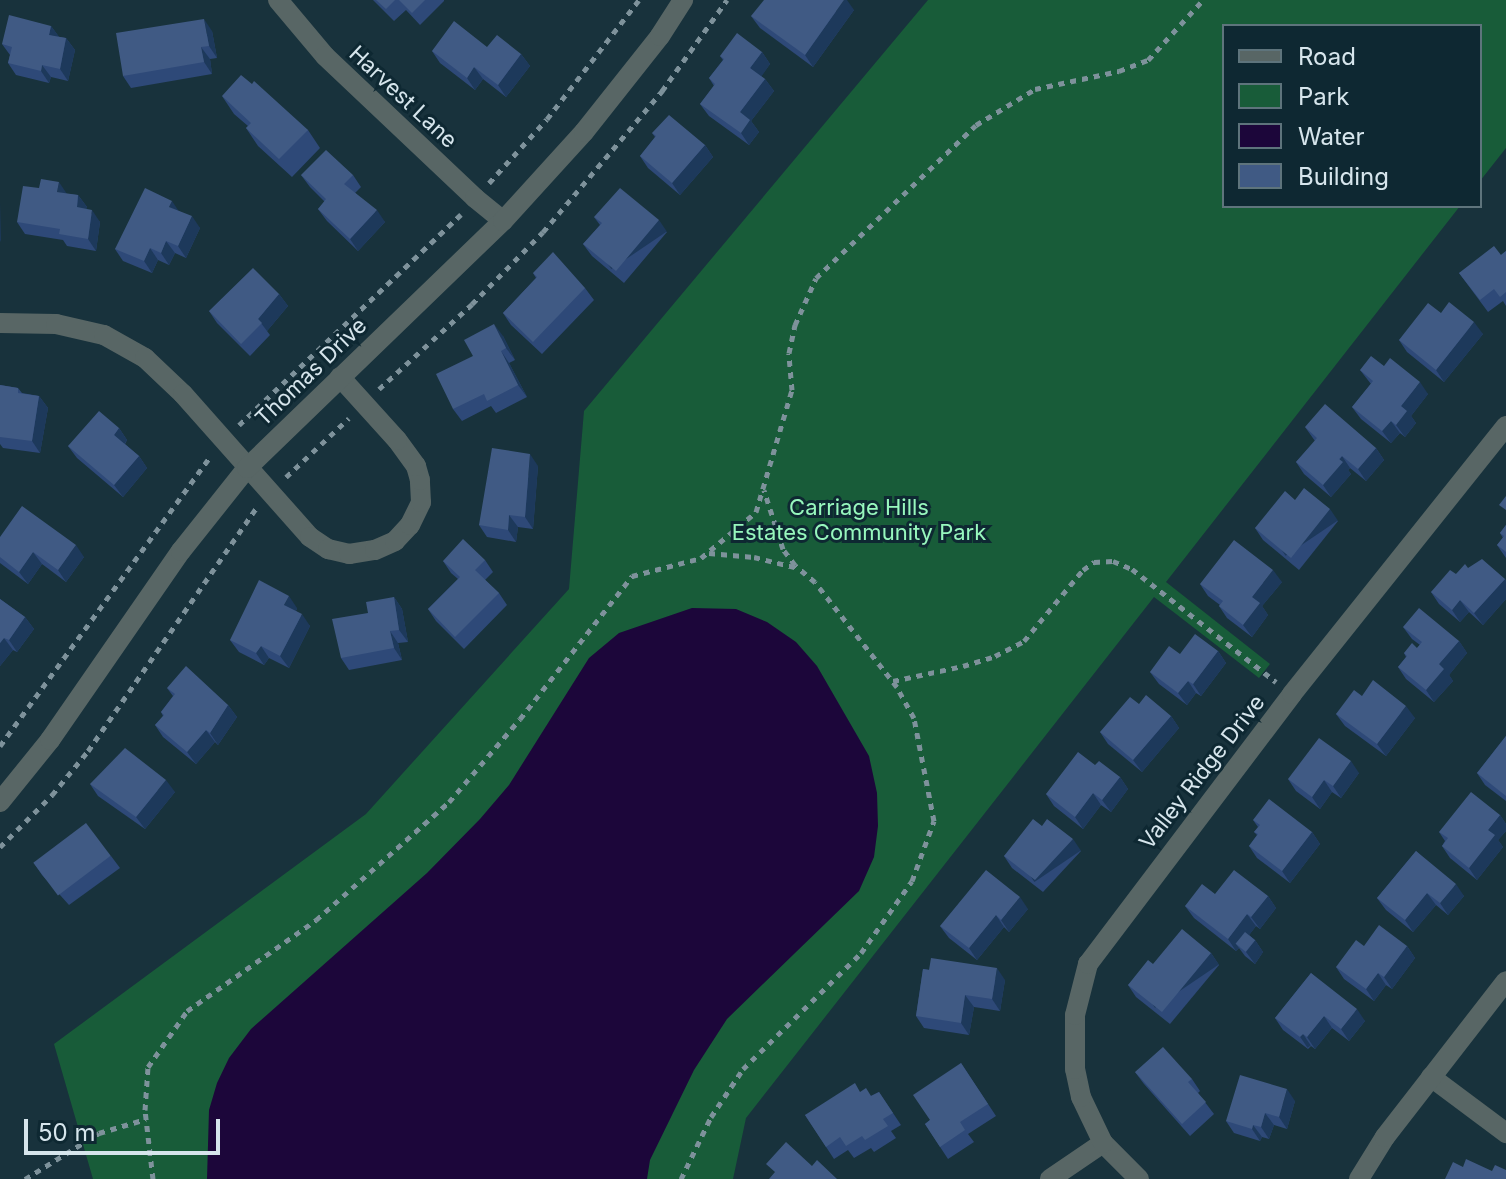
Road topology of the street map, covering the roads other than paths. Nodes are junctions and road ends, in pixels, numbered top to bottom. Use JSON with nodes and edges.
{"nodes":[{"id":1,"x":278,"y":0,"type":"edge"},
{"id":2,"x":683,"y":0,"type":"edge"},
{"id":3,"x":503,"y":221,"type":"junction"},
{"id":4,"x":0,"y":323,"type":"edge"},
{"id":5,"x":340,"y":377,"type":"junction"},
{"id":6,"x":1506,"y":426,"type":"edge"},
{"id":7,"x":247,"y":468,"type":"junction"},
{"id":8,"x":0,"y":802,"type":"edge"},
{"id":9,"x":1506,"y":981,"type":"edge"},
{"id":10,"x":1431,"y":1077,"type":"junction"},
{"id":11,"x":1506,"y":1133,"type":"edge"},
{"id":12,"x":1103,"y":1143,"type":"junction"},
{"id":13,"x":1050,"y":1179,"type":"edge"},
{"id":14,"x":1139,"y":1179,"type":"edge"},
{"id":15,"x":1359,"y":1179,"type":"edge"}],
"edges":[{"from":1,"to":3,"type":"street","name":"Harvest Lane"},
{"from":2,"to":3,"type":"street","name":"Thomas Drive"},
{"from":3,"to":5,"type":"street","name":"Thomas Drive"},
{"from":4,"to":7,"type":"street"},
{"from":5,"to":7,"type":"street","name":"Thomas Drive"},
{"from":5,"to":7,"type":"street"},
{"from":6,"to":12,"type":"street","name":"Valley Ridge Drive"},
{"from":7,"to":8,"type":"street","name":"Thomas Drive"},
{"from":9,"to":10,"type":"street"},
{"from":10,"to":11,"type":"street"},
{"from":10,"to":15,"type":"street"},
{"from":12,"to":13,"type":"street"},
{"from":12,"to":14,"type":"street","name":"Valley Ridge Drive"}]}
